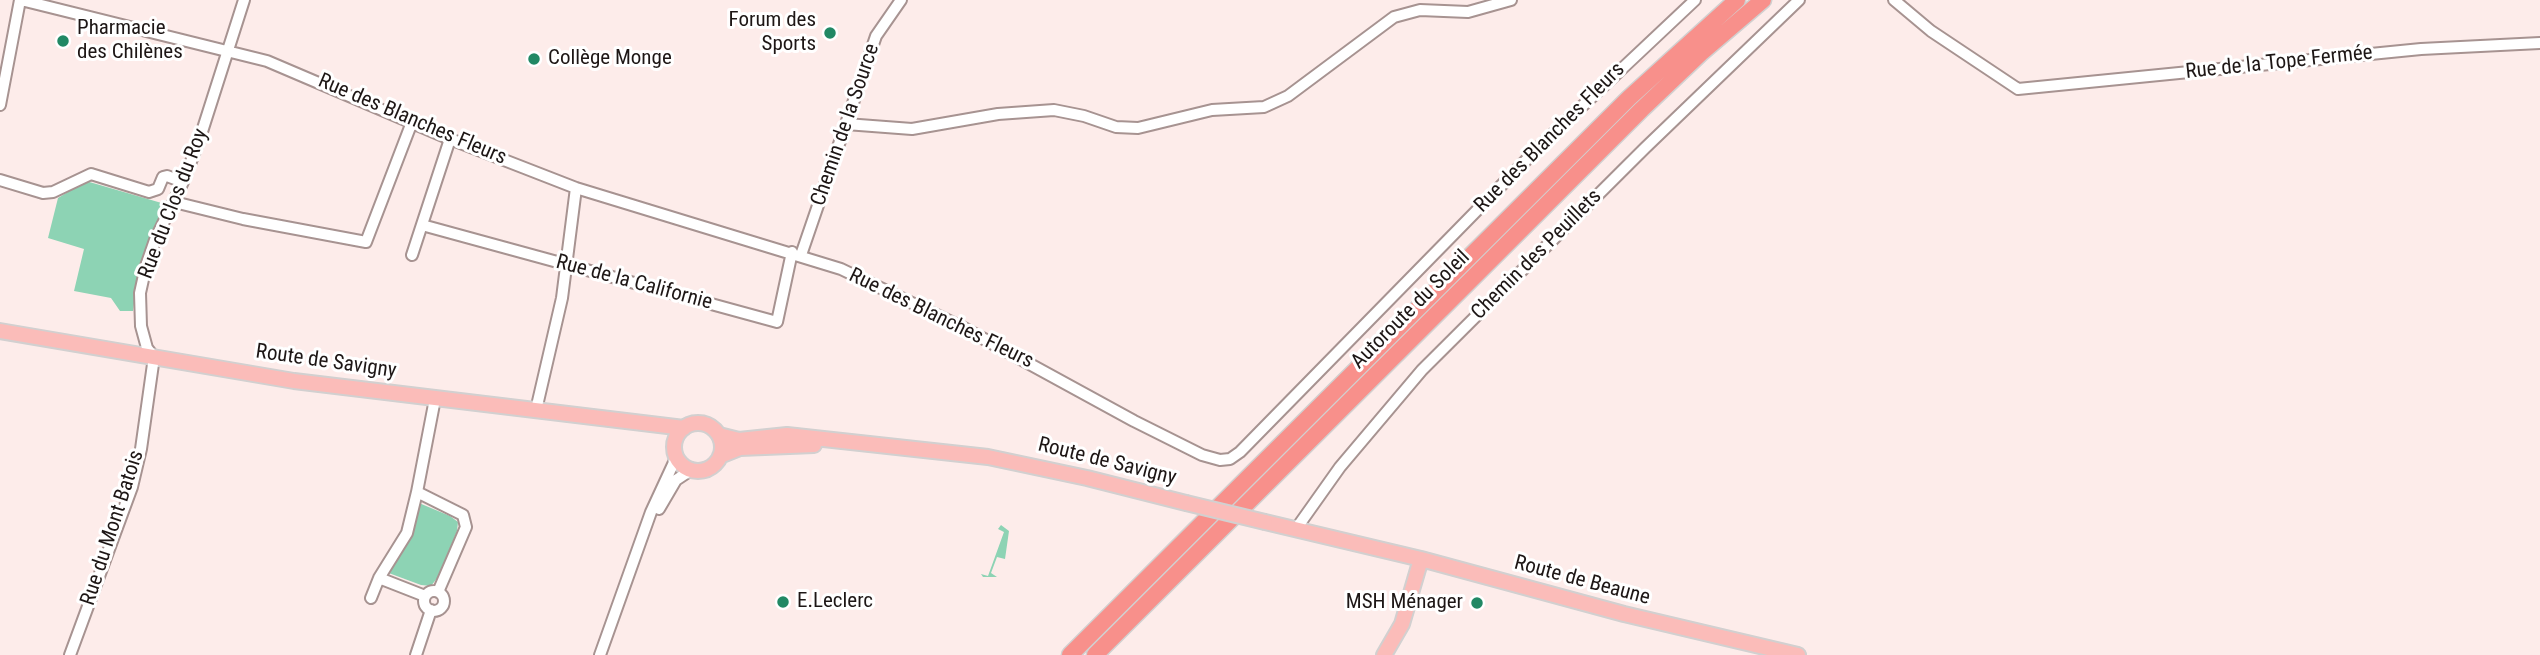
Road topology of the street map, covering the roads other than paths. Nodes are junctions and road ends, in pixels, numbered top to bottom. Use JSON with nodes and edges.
{"nodes":[{"id":1,"x":20,"y":0,"type":"edge"},
{"id":2,"x":244,"y":0,"type":"edge"},
{"id":3,"x":901,"y":0,"type":"edge"},
{"id":4,"x":1511,"y":0,"type":"edge"},
{"id":5,"x":1695,"y":0,"type":"edge"},
{"id":6,"x":1737,"y":0,"type":"edge"},
{"id":7,"x":1763,"y":0,"type":"edge"},
{"id":8,"x":1799,"y":0,"type":"edge"},
{"id":9,"x":1894,"y":0,"type":"edge"},
{"id":10,"x":2540,"y":43,"type":"edge"},
{"id":11,"x":226,"y":50,"type":"junction"},
{"id":12,"x":0,"y":105,"type":"edge"},
{"id":13,"x":412,"y":122,"type":"junction"},
{"id":14,"x":846,"y":124,"type":"junction"},
{"id":15,"x":450,"y":139,"type":"junction"},
{"id":16,"x":0,"y":180,"type":"edge"},
{"id":17,"x":183,"y":182,"type":"junction"},
{"id":18,"x":576,"y":188,"type":"junction"},
{"id":19,"x":174,"y":202,"type":"junction"},
{"id":20,"x":422,"y":225,"type":"junction"},
{"id":21,"x":797,"y":254,"type":"junction"},
{"id":22,"x":412,"y":255,"type":"dead end"},
{"id":23,"x":566,"y":265,"type":"junction"},
{"id":24,"x":0,"y":331,"type":"edge"},
{"id":25,"x":154,"y":357,"type":"junction"},
{"id":26,"x":435,"y":399,"type":"junction"},
{"id":27,"x":536,"y":410,"type":"junction"},
{"id":28,"x":648,"y":425,"type":"junction"},
{"id":29,"x":684,"y":428,"type":"junction"},
{"id":30,"x":719,"y":435,"type":"junction"},
{"id":31,"x":771,"y":437,"type":"junction"},
{"id":32,"x":675,"y":452,"type":"junction"},
{"id":33,"x":720,"y":456,"type":"junction"},
{"id":34,"x":691,"y":470,"type":"junction"},
{"id":35,"x":417,"y":492,"type":"junction"},
{"id":36,"x":649,"y":523,"type":"junction"},
{"id":37,"x":1296,"y":528,"type":"junction"},
{"id":38,"x":1357,"y":543,"type":"joint"},
{"id":39,"x":1422,"y":559,"type":"junction"},
{"id":40,"x":379,"y":578,"type":"junction"},
{"id":41,"x":438,"y":592,"type":"junction"},
{"id":42,"x":425,"y":596,"type":"junction"},
{"id":43,"x":371,"y":598,"type":"dead end"},
{"id":44,"x":431,"y":610,"type":"junction"},
{"id":45,"x":70,"y":655,"type":"edge"},
{"id":46,"x":416,"y":655,"type":"edge"},
{"id":47,"x":600,"y":655,"type":"edge"},
{"id":48,"x":1070,"y":655,"type":"edge"},
{"id":49,"x":1095,"y":655,"type":"edge"},
{"id":50,"x":1384,"y":655,"type":"edge"},
{"id":51,"x":1798,"y":655,"type":"edge"}],
"edges":[{"from":1,"to":11,"type":"street","name":"Rue des Blanches Fleurs"},
{"from":1,"to":12,"type":"street"},
{"from":2,"to":11,"type":"street","name":"Rue du Clos du Roy"},
{"from":3,"to":14,"type":"street","name":"Chemin de la Source"},
{"from":4,"to":14,"type":"street"},
{"from":5,"to":21,"type":"street","name":"Rue des Blanches Fleurs"},
{"from":6,"to":48,"type":"highway","name":"Autoroute du Soleil"},
{"from":7,"to":49,"type":"highway","name":"Autoroute du Soleil"},
{"from":8,"to":37,"type":"street","name":"Chemin des Peuillets"},
{"from":9,"to":10,"type":"street","name":"Rue de la Tope Fermée"},
{"from":11,"to":13,"type":"street","name":"Rue des Blanches Fleurs"},
{"from":11,"to":17,"type":"street","name":"Rue du Clos du Roy"},
{"from":13,"to":15,"type":"street","name":"Rue des Blanches Fleurs"},
{"from":13,"to":19,"type":"street"},
{"from":14,"to":21,"type":"street","name":"Chemin de la Source"},
{"from":15,"to":18,"type":"street","name":"Rue des Blanches Fleurs"},
{"from":15,"to":20,"type":"street"},
{"from":16,"to":17,"type":"street"},
{"from":17,"to":19,"type":"street","name":"Rue du Clos du Roy"},
{"from":18,"to":21,"type":"street","name":"Rue des Blanches Fleurs"},
{"from":18,"to":23,"type":"street"},
{"from":19,"to":25,"type":"street","name":"Rue du Clos du Roy"},
{"from":20,"to":22,"type":"street"},
{"from":20,"to":23,"type":"street","name":"Rue de la Californie"},
{"from":21,"to":23,"type":"street","name":"Rue de la Californie"},
{"from":23,"to":27,"type":"street"},
{"from":24,"to":25,"type":"main road","name":"Route de Savigny"},
{"from":25,"to":26,"type":"main road","name":"Route de Savigny"},
{"from":25,"to":45,"type":"street","name":"Rue du Mont Batois"},
{"from":26,"to":27,"type":"main road","name":"Route de Savigny"},
{"from":26,"to":35,"type":"street"},
{"from":27,"to":28,"type":"main road","name":"Route de Savigny"},
{"from":28,"to":29,"type":"main road","name":"Route de Savigny"},
{"from":28,"to":32,"type":"main road"},
{"from":29,"to":30,"type":"main road"},
{"from":29,"to":32,"type":"main road"},
{"from":30,"to":31,"type":"main road","name":"Route de Savigny"},
{"from":30,"to":33,"type":"main road"},
{"from":31,"to":33,"type":"main road","name":"Route de Savigny"},
{"from":31,"to":37,"type":"main road","name":"Route de Savigny","bridge":true},
{"from":32,"to":34,"type":"main road"},
{"from":32,"to":36,"type":"street"},
{"from":33,"to":34,"type":"main road"},
{"from":34,"to":36,"type":"street"},
{"from":35,"to":40,"type":"street"},
{"from":35,"to":41,"type":"street"},
{"from":36,"to":47,"type":"street"},
{"from":37,"to":38,"type":"main road","name":"Route de Savigny"},
{"from":38,"to":39,"type":"main road","name":"Route de Beaune"},
{"from":39,"to":50,"type":"main road"},
{"from":39,"to":51,"type":"main road","name":"Route de Beaune"},
{"from":40,"to":42,"type":"street"},
{"from":40,"to":43,"type":"street"},
{"from":41,"to":42,"type":"street"},
{"from":41,"to":44,"type":"street"},
{"from":42,"to":44,"type":"street"},
{"from":44,"to":46,"type":"street"}]}
